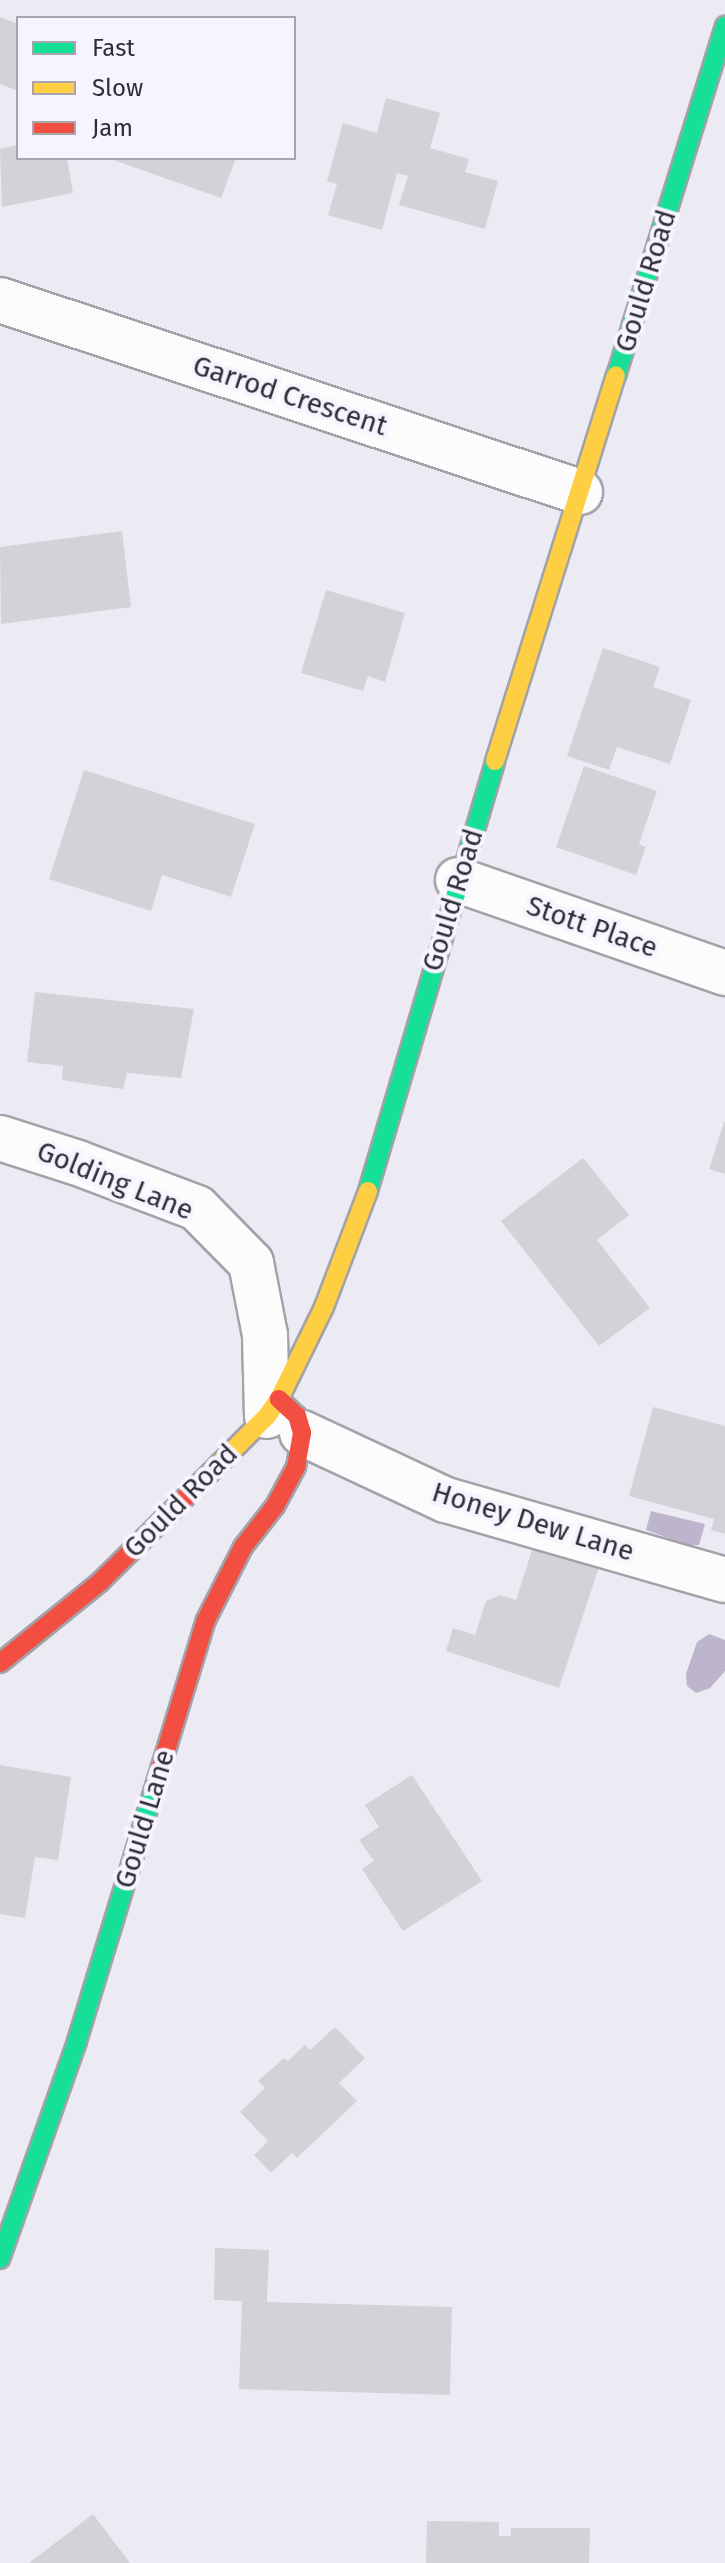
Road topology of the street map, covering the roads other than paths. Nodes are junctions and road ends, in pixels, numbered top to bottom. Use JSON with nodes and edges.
{"nodes":[{"id":1,"x":725,"y":26,"type":"edge"},
{"id":2,"x":0,"y":300,"type":"edge"},
{"id":3,"x":580,"y":492,"type":"junction"},
{"id":4,"x":458,"y":880,"type":"junction"},
{"id":5,"x":725,"y":973,"type":"edge"},
{"id":6,"x":0,"y":1138,"type":"edge"},
{"id":7,"x":283,"y":1416,"type":"junction"},
{"id":8,"x":725,"y":1580,"type":"edge"},
{"id":9,"x":0,"y":1663,"type":"edge"},
{"id":10,"x":0,"y":2259,"type":"edge"}],
"edges":[{"from":1,"to":3,"type":"street","name":"Gould Road"},
{"from":2,"to":3,"type":"street","name":"Garrod Crescent"},
{"from":3,"to":4,"type":"street","name":"Gould Road"},
{"from":4,"to":5,"type":"street","name":"Stott Place"},
{"from":4,"to":7,"type":"street","name":"Gould Road"},
{"from":6,"to":7,"type":"street","name":"Golding Lane"},
{"from":7,"to":8,"type":"street","name":"Honey Dew Lane"},
{"from":7,"to":9,"type":"street","name":"Gould Road"},
{"from":7,"to":10,"type":"street","name":"Gould Lane"}]}
